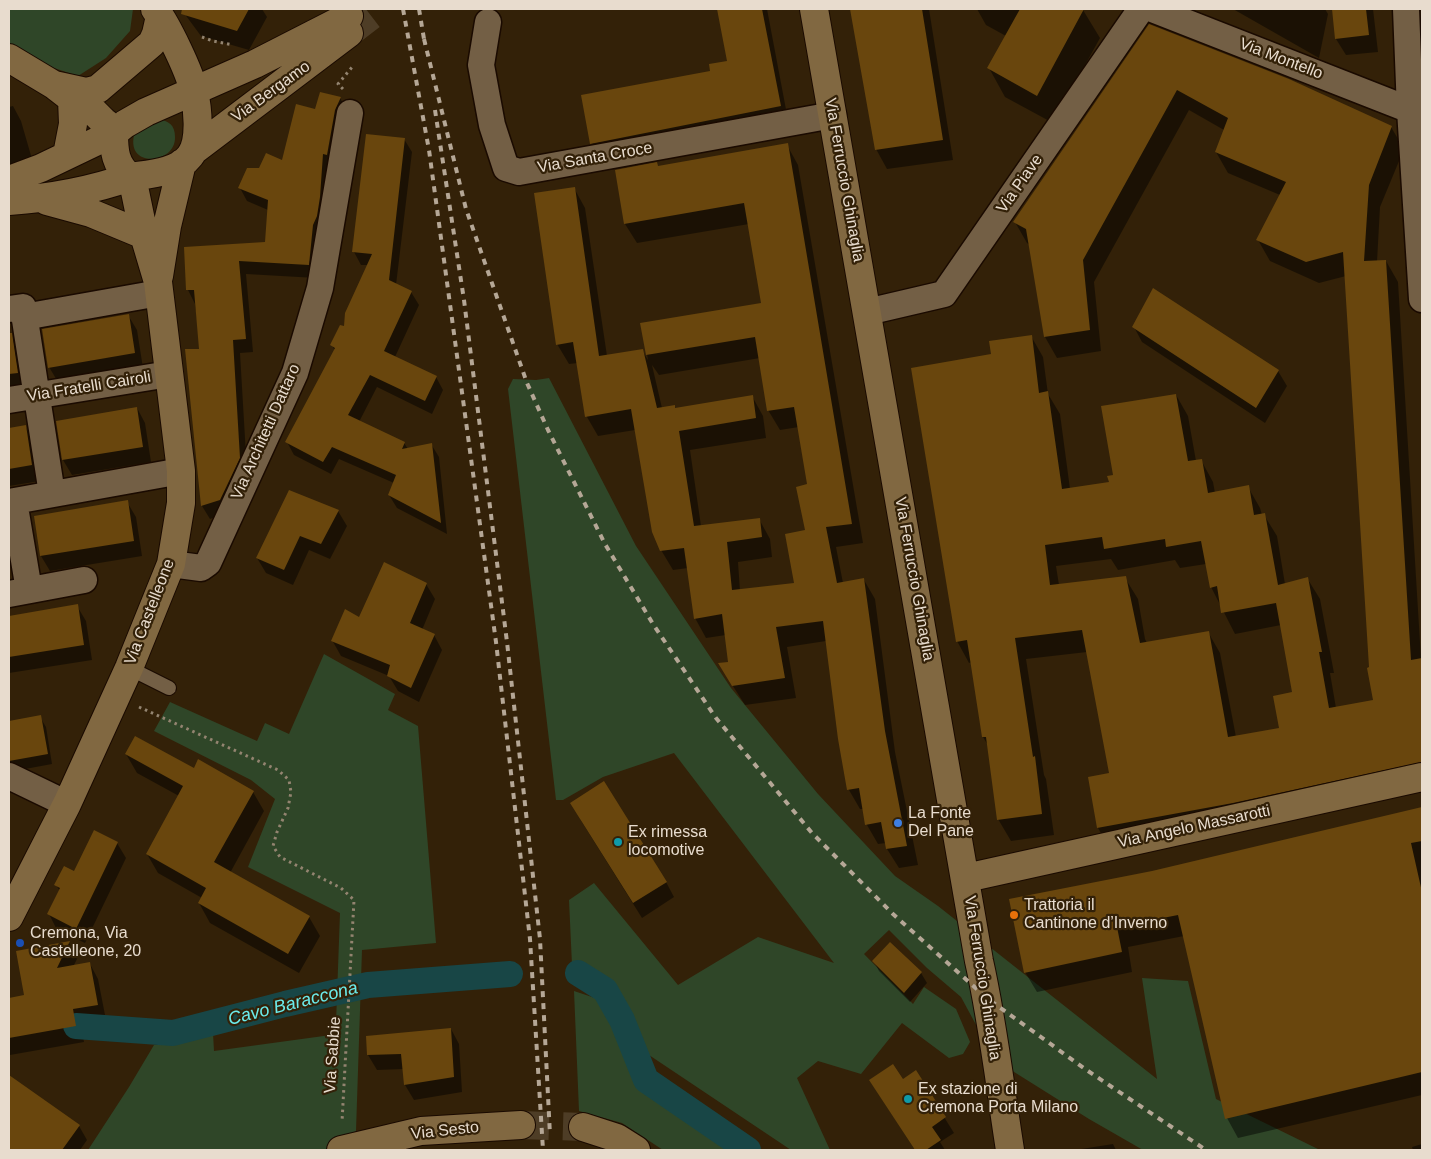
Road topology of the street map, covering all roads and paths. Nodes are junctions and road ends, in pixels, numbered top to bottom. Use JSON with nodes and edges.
{"nodes":[{"id":1,"x":814,"y":9,"type":"edge"},
{"id":2,"x":1141,"y":9,"type":"edge"},
{"id":3,"x":1152,"y":9,"type":"edge"},
{"id":4,"x":1406,"y":9,"type":"edge"},
{"id":5,"x":158,"y":12,"type":"edge"},
{"id":6,"x":488,"y":22,"type":"dead end"},
{"id":7,"x":197,"y":35,"type":"dead end"},
{"id":8,"x":239,"y":46,"type":"dead end"},
{"id":9,"x":9,"y":58,"type":"edge"},
{"id":10,"x":355,"y":63,"type":"dead end"},
{"id":11,"x":194,"y":91,"type":"junction"},
{"id":12,"x":63,"y":92,"type":"junction"},
{"id":13,"x":349,"y":103,"type":"joint"},
{"id":14,"x":162,"y":106,"type":"junction"},
{"id":15,"x":1410,"y":110,"type":"junction"},
{"id":16,"x":833,"y":115,"type":"junction"},
{"id":17,"x":115,"y":132,"type":"junction"},
{"id":18,"x":190,"y":154,"type":"junction"},
{"id":19,"x":67,"y":155,"type":"junction"},
{"id":20,"x":131,"y":177,"type":"junction"},
{"id":21,"x":9,"y":180,"type":"edge"},
{"id":22,"x":40,"y":199,"type":"junction"},
{"id":23,"x":9,"y":201,"type":"edge"},
{"id":24,"x":144,"y":235,"type":"junction"},
{"id":25,"x":158,"y":288,"type":"junction"},
{"id":26,"x":1422,"y":299,"type":"edge"},
{"id":27,"x":19,"y":311,"type":"edge"},
{"id":28,"x":867,"y":312,"type":"junction"},
{"id":29,"x":169,"y":374,"type":"junction"},
{"id":30,"x":36,"y":396,"type":"junction"},
{"id":31,"x":9,"y":400,"type":"edge"},
{"id":32,"x":181,"y":471,"type":"junction"},
{"id":33,"x":52,"y":494,"type":"junction"},
{"id":34,"x":12,"y":501,"type":"edge"},
{"id":35,"x":170,"y":564,"type":"junction"},
{"id":36,"x":84,"y":580,"type":"dead end"},
{"id":37,"x":19,"y":592,"type":"edge"},
{"id":38,"x":129,"y":668,"type":"junction"},
{"id":39,"x":169,"y":688,"type":"dead end"},
{"id":40,"x":9,"y":776,"type":"edge"},
{"id":41,"x":1422,"y":777,"type":"edge"},
{"id":42,"x":68,"y":804,"type":"junction"},
{"id":43,"x":966,"y":878,"type":"junction"},
{"id":44,"x":9,"y":917,"type":"edge"},
{"id":45,"x":351,"y":962,"type":"dead end"},
{"id":46,"x":521,"y":1125,"type":"tunnel mouth"},
{"id":47,"x":583,"y":1127,"type":"tunnel mouth"},
{"id":48,"x":341,"y":1140,"type":"edge"},
{"id":49,"x":636,"y":1150,"type":"edge"},
{"id":50,"x":1010,"y":1150,"type":"edge"}],
"edges":[{"from":1,"to":16,"type":"main road","name":"Via Ferruccio Ghinaglia"},
{"from":2,"to":28,"type":"street","name":"Via Piave"},
{"from":3,"to":15,"type":"street","name":"Via Montello"},
{"from":4,"to":15,"type":"street"},
{"from":5,"to":11,"type":"main road","name":"Via Castelleone"},
{"from":5,"to":12,"type":"main road"},
{"from":6,"to":16,"type":"street","name":"Via Santa Croce"},
{"from":7,"to":8,"type":"path"},
{"from":9,"to":12,"type":"main road"},
{"from":10,"to":13,"type":"path"},
{"from":11,"to":14,"type":"main road","name":"Via Bergamo"},
{"from":11,"to":18,"type":"main road","name":"Via Castelleone"},
{"from":11,"to":18,"type":"main road","name":"Via Bergamo"},
{"from":12,"to":17,"type":"main road"},
{"from":12,"to":19,"type":"main road"},
{"from":13,"to":35,"type":"street","name":"Via Architetti Dattaro"},
{"from":14,"to":17,"type":"main road"},
{"from":14,"to":18,"type":"main road"},
{"from":15,"to":26,"type":"street"},
{"from":16,"to":28,"type":"main road","name":"Via Ferruccio Ghinaglia"},
{"from":17,"to":19,"type":"main road"},
{"from":17,"to":20,"type":"main road"},
{"from":18,"to":20,"type":"main road"},
{"from":18,"to":25,"type":"main road","name":"Via Castelleone"},
{"from":19,"to":21,"type":"main road"},
{"from":20,"to":22,"type":"main road"},
{"from":20,"to":24,"type":"main road","name":"Via Castelleone"},
{"from":22,"to":23,"type":"main road"},
{"from":22,"to":24,"type":"main road"},
{"from":24,"to":25,"type":"main road","name":"Via Castelleone"},
{"from":25,"to":27,"type":"street"},
{"from":25,"to":29,"type":"main road","name":"Via Castelleone"},
{"from":27,"to":30,"type":"street"},
{"from":28,"to":43,"type":"main road","name":"Via Ferruccio Ghinaglia"},
{"from":29,"to":30,"type":"street","name":"Via Fratelli Cairoli"},
{"from":29,"to":32,"type":"main road","name":"Via Castelleone"},
{"from":30,"to":31,"type":"street","name":"Via Fratelli Cairoli"},
{"from":30,"to":33,"type":"street"},
{"from":32,"to":33,"type":"street"},
{"from":32,"to":35,"type":"main road","name":"Via Castelleone"},
{"from":33,"to":34,"type":"street"},
{"from":34,"to":37,"type":"street"},
{"from":35,"to":38,"type":"main road","name":"Via Castelleone"},
{"from":36,"to":37,"type":"street"},
{"from":38,"to":39,"type":"lane"},
{"from":38,"to":42,"type":"main road","name":"Via Castelleone"},
{"from":40,"to":42,"type":"street"},
{"from":41,"to":43,"type":"main road","name":"Via Angelo Massarotti"},
{"from":42,"to":44,"type":"main road","name":"Via Castelleone"},
{"from":43,"to":50,"type":"main road","name":"Via Ferruccio Ghinaglia"},
{"from":45,"to":48,"type":"path","name":"Via Sabbie"},
{"from":46,"to":48,"type":"main road","name":"Via Sesto"},
{"from":47,"to":49,"type":"main road"}]}
